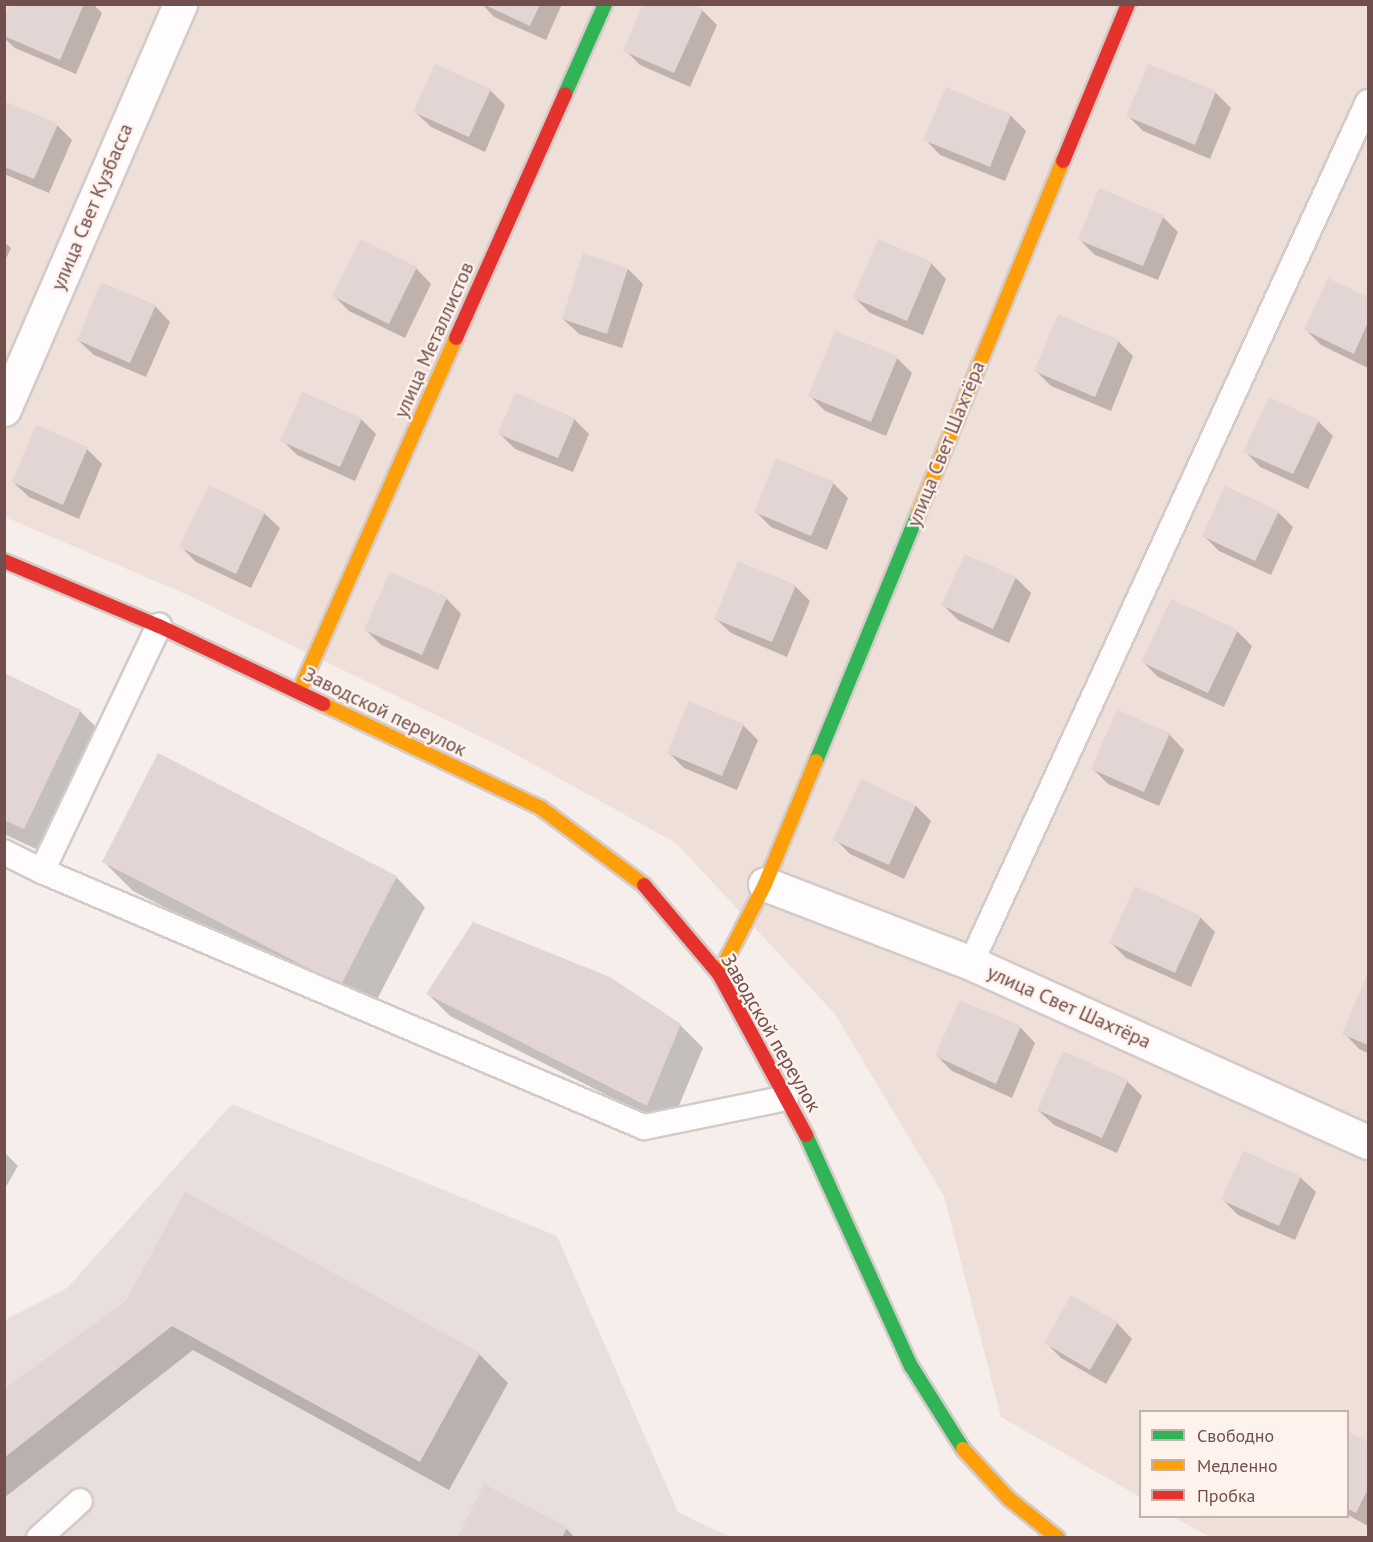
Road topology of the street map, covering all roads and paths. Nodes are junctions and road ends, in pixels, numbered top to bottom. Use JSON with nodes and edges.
{"nodes":[{"id":1,"x":180,"y":4,"type":"edge"},
{"id":2,"x":605,"y":4,"type":"edge"},
{"id":3,"x":1128,"y":4,"type":"edge"},
{"id":4,"x":1368,"y":102,"type":"edge"},
{"id":5,"x":4,"y":410,"type":"edge"},
{"id":6,"x":4,"y":561,"type":"edge"},
{"id":7,"x":159,"y":626,"type":"junction"},
{"id":8,"x":299,"y":692,"type":"junction"},
{"id":9,"x":4,"y":852,"type":"edge"},
{"id":10,"x":42,"y":871,"type":"junction"},
{"id":11,"x":765,"y":884,"type":"junction"},
{"id":12,"x":971,"y":963,"type":"junction"},
{"id":13,"x":719,"y":974,"type":"junction"},
{"id":14,"x":786,"y":1098,"type":"junction"},
{"id":15,"x":1368,"y":1142,"type":"edge"},
{"id":16,"x":80,"y":1501,"type":"dead end"},
{"id":17,"x":39,"y":1538,"type":"edge"},
{"id":18,"x":1058,"y":1538,"type":"edge"}],
"edges":[{"from":1,"to":5,"type":"street","name":"улица Свет Кузбасса"},
{"from":2,"to":8,"type":"street","name":"улица Металлистов"},
{"from":3,"to":11,"type":"street","name":"улица Свет Шахтёра"},
{"from":4,"to":12,"type":"lane"},
{"from":6,"to":7,"type":"street","name":"Заводской переулок"},
{"from":7,"to":8,"type":"street","name":"Заводской переулок"},
{"from":7,"to":10,"type":"lane"},
{"from":8,"to":13,"type":"street","name":"Заводской переулок"},
{"from":9,"to":10,"type":"lane"},
{"from":10,"to":14,"type":"lane"},
{"from":11,"to":12,"type":"street","name":"улица Свет Шахтёра"},
{"from":11,"to":13,"type":"street","name":"улица Свет Шахтёра"},
{"from":12,"to":15,"type":"street","name":"улица Свет Шахтёра"},
{"from":13,"to":14,"type":"street","name":"Заводской переулок"},
{"from":14,"to":18,"type":"street","name":"Заводской переулок"},
{"from":16,"to":17,"type":"lane"}]}
